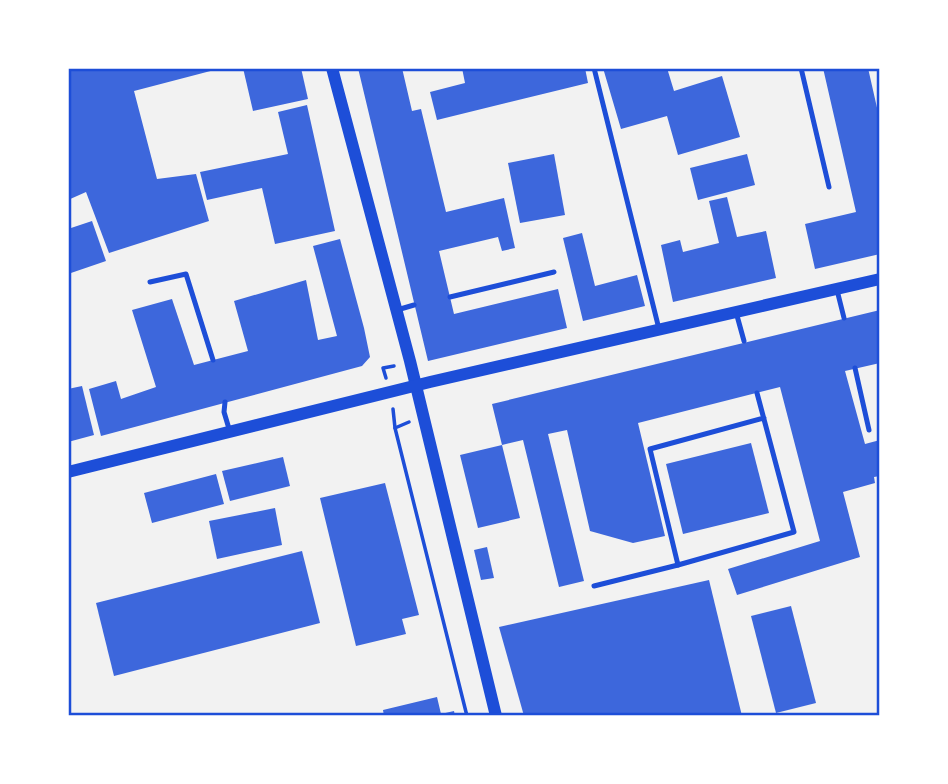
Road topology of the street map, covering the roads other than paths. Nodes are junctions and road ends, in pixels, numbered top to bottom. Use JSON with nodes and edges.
{"nodes":[{"id":1,"x":332,"y":68,"type":"edge"},
{"id":2,"x":594,"y":68,"type":"edge"},
{"id":3,"x":801,"y":68,"type":"edge"},
{"id":4,"x":828,"y":187,"type":"dead end"},
{"id":5,"x":554,"y":272,"type":"dead end"},
{"id":6,"x":880,"y":279,"type":"edge"},
{"id":7,"x":150,"y":282,"type":"dead end"},
{"id":8,"x":837,"y":289,"type":"junction"},
{"id":9,"x":450,"y":297,"type":"dead end"},
{"id":10,"x":414,"y":306,"type":"dead end"},
{"id":11,"x":397,"y":310,"type":"junction"},
{"id":12,"x":736,"y":312,"type":"junction"},
{"id":13,"x":844,"y":318,"type":"dead end"},
{"id":14,"x":659,"y":329,"type":"junction"},
{"id":15,"x":744,"y":341,"type":"dead end"},
{"id":16,"x":213,"y":360,"type":"dead end"},
{"id":17,"x":855,"y":369,"type":"dead end"},
{"id":18,"x":416,"y":386,"type":"junction"},
{"id":19,"x":757,"y":393,"type":"dead end"},
{"id":20,"x":225,"y":402,"type":"dead end"},
{"id":21,"x":764,"y":418,"type":"junction"},
{"id":22,"x":869,"y":430,"type":"dead end"},
{"id":23,"x":230,"y":432,"type":"junction"},
{"id":24,"x":68,"y":472,"type":"edge"},
{"id":25,"x":678,"y":565,"type":"junction"},
{"id":26,"x":594,"y":586,"type":"dead end"},
{"id":27,"x":496,"y":716,"type":"edge"}],
"edges":[{"from":1,"to":11,"type":"street"},
{"from":2,"to":14,"type":"lane"},
{"from":3,"to":4,"type":"lane"},
{"from":5,"to":9,"type":"lane"},
{"from":6,"to":8,"type":"street"},
{"from":7,"to":16,"type":"lane"},
{"from":8,"to":12,"type":"street"},
{"from":8,"to":13,"type":"lane"},
{"from":10,"to":11,"type":"lane"},
{"from":11,"to":18,"type":"street"},
{"from":12,"to":14,"type":"street"},
{"from":12,"to":15,"type":"lane"},
{"from":14,"to":18,"type":"street"},
{"from":17,"to":22,"type":"lane"},
{"from":18,"to":23,"type":"street"},
{"from":18,"to":27,"type":"street"},
{"from":19,"to":21,"type":"lane"},
{"from":20,"to":23,"type":"lane"},
{"from":21,"to":25,"type":"lane"},
{"from":21,"to":25,"type":"lane"},
{"from":23,"to":24,"type":"street"},
{"from":25,"to":26,"type":"lane"}]}
